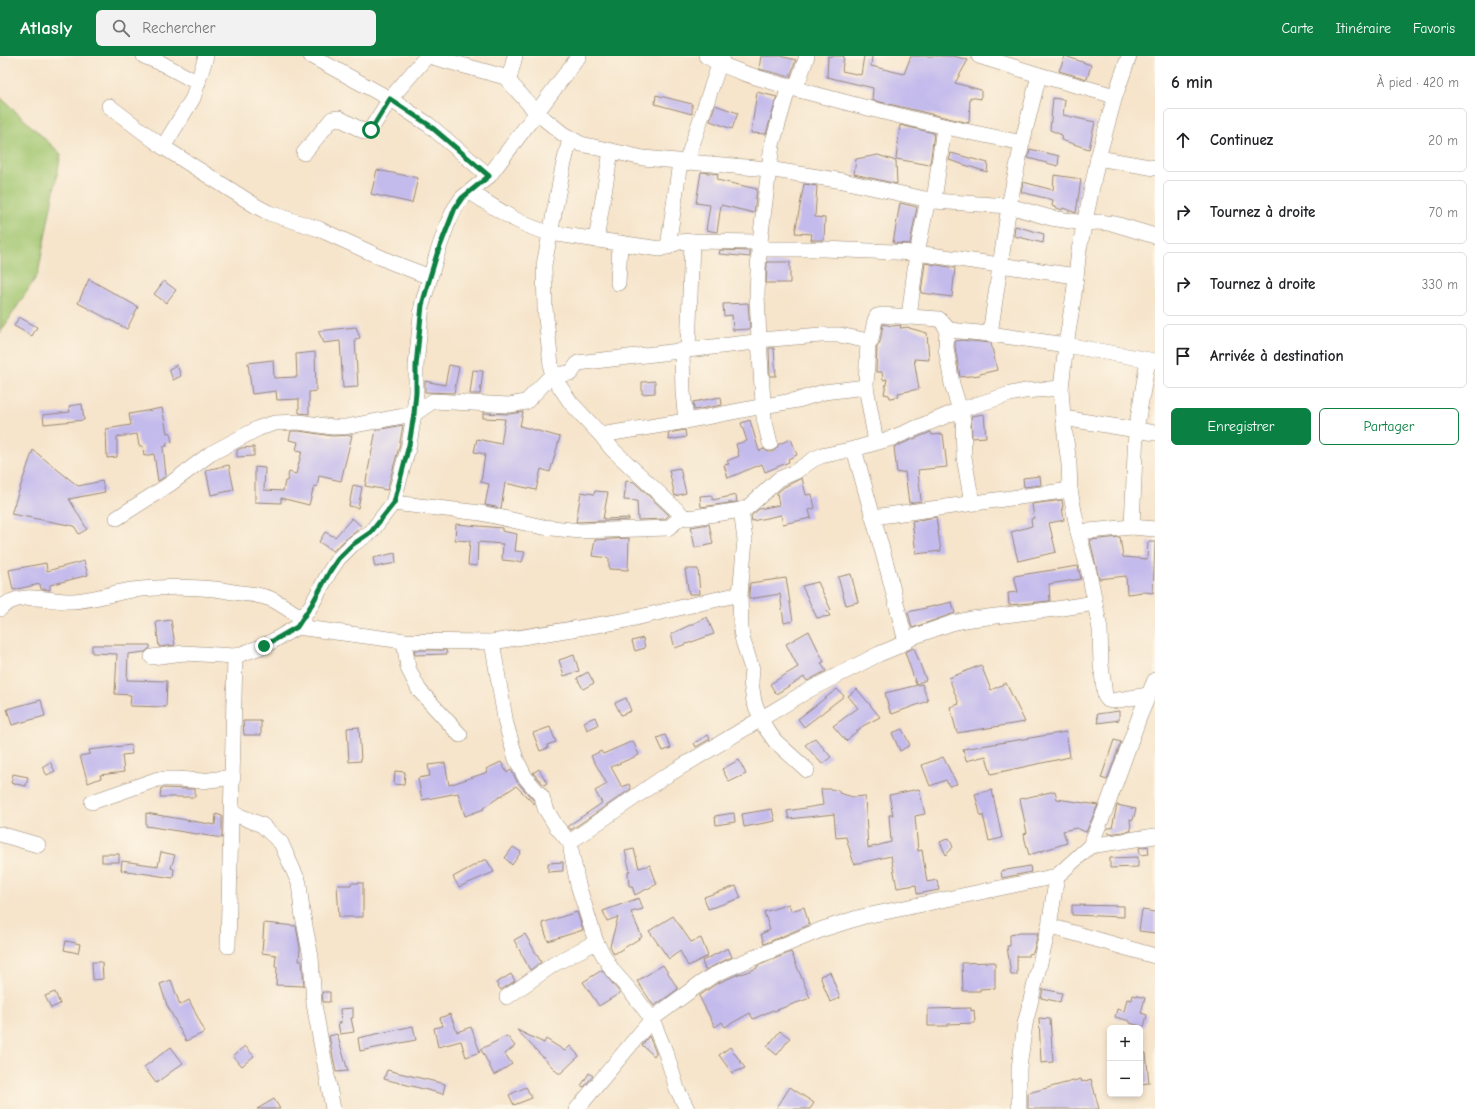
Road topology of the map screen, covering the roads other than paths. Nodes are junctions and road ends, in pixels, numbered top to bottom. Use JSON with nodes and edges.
{"nodes":[{"id":1,"x":144,"y":56,"type":"edge"},
{"id":2,"x":206,"y":56,"type":"edge"},
{"id":3,"x":311,"y":56,"type":"edge"},
{"id":4,"x":428,"y":56,"type":"edge"},
{"id":5,"x":515,"y":56,"type":"edge"},
{"id":6,"x":579,"y":56,"type":"edge"},
{"id":7,"x":706,"y":56,"type":"edge"},
{"id":8,"x":807,"y":56,"type":"edge"},
{"id":9,"x":979,"y":56,"type":"edge"},
{"id":10,"x":1129,"y":56,"type":"edge"},
{"id":11,"x":328,"y":60,"type":"edge"},
{"id":12,"x":721,"y":60,"type":"edge"},
{"id":13,"x":471,"y":61,"type":"edge"},
{"id":14,"x":1039,"y":75,"type":"junction"},
{"id":15,"x":508,"y":79,"type":"junction"},
{"id":16,"x":198,"y":83,"type":"junction"},
{"id":17,"x":792,"y":87,"type":"junction"},
{"id":18,"x":1115,"y":96,"type":"junction"},
{"id":19,"x":390,"y":99,"type":"junction"},
{"id":20,"x":109,"y":106,"type":"dead end"},
{"id":21,"x":537,"y":113,"type":"junction"},
{"id":22,"x":944,"y":127,"type":"junction"},
{"id":23,"x":570,"y":139,"type":"junction"},
{"id":24,"x":1022,"y":142,"type":"junction"},
{"id":25,"x":163,"y":147,"type":"junction"},
{"id":26,"x":610,"y":151,"type":"junction"},
{"id":27,"x":304,"y":153,"type":"dead end"},
{"id":28,"x":1098,"y":158,"type":"junction"},
{"id":29,"x":683,"y":162,"type":"junction"},
{"id":30,"x":1155,"y":168,"type":"edge"},
{"id":31,"x":768,"y":169,"type":"junction"},
{"id":32,"x":489,"y":176,"type":"junction"},
{"id":33,"x":470,"y":192,"type":"junction"},
{"id":34,"x":931,"y":200,"type":"junction"},
{"id":35,"x":1009,"y":206,"type":"junction"},
{"id":36,"x":1084,"y":223,"type":"junction"},
{"id":37,"x":550,"y":233,"type":"junction"},
{"id":38,"x":1155,"y":236,"type":"edge"},
{"id":39,"x":596,"y":240,"type":"junction"},
{"id":40,"x":692,"y":241,"type":"junction"},
{"id":41,"x":620,"y":243,"type":"junction"},
{"id":42,"x":759,"y":246,"type":"junction"},
{"id":43,"x":668,"y":247,"type":"junction"},
{"id":44,"x":917,"y":253,"type":"junction"},
{"id":45,"x":1000,"y":265,"type":"junction"},
{"id":46,"x":1076,"y":276,"type":"junction"},
{"id":47,"x":430,"y":277,"type":"junction"},
{"id":48,"x":618,"y":283,"type":"dead end"},
{"id":49,"x":909,"y":317,"type":"junction"},
{"id":50,"x":947,"y":328,"type":"junction"},
{"id":51,"x":990,"y":334,"type":"junction"},
{"id":52,"x":759,"y":340,"type":"junction"},
{"id":53,"x":868,"y":341,"type":"junction"},
{"id":54,"x":1066,"y":345,"type":"junction"},
{"id":55,"x":685,"y":351,"type":"junction"},
{"id":56,"x":1151,"y":361,"type":"edge"},
{"id":57,"x":552,"y":375,"type":"junction"},
{"id":58,"x":866,"y":387,"type":"junction"},
{"id":59,"x":1061,"y":388,"type":"junction"},
{"id":60,"x":764,"y":406,"type":"junction"},
{"id":61,"x":960,"y":410,"type":"junction"},
{"id":62,"x":414,"y":414,"type":"junction"},
{"id":63,"x":1063,"y":418,"type":"junction"},
{"id":64,"x":686,"y":421,"type":"junction"},
{"id":65,"x":1136,"y":430,"type":"junction"},
{"id":66,"x":1155,"y":434,"type":"edge"},
{"id":67,"x":601,"y":435,"type":"junction"},
{"id":68,"x":876,"y":442,"type":"junction"},
{"id":69,"x":770,"y":443,"type":"dead end"},
{"id":70,"x":854,"y":448,"type":"junction"},
{"id":71,"x":1070,"y":490,"type":"junction"},
{"id":72,"x":394,"y":503,"type":"junction"},
{"id":73,"x":972,"y":503,"type":"junction"},
{"id":74,"x":741,"y":510,"type":"junction"},
{"id":75,"x":683,"y":516,"type":"junction"},
{"id":76,"x":873,"y":517,"type":"junction"},
{"id":77,"x":117,"y":518,"type":"dead end"},
{"id":78,"x":1132,"y":526,"type":"junction"},
{"id":79,"x":1155,"y":529,"type":"edge"},
{"id":80,"x":1078,"y":532,"type":"junction"},
{"id":81,"x":740,"y":594,"type":"junction"},
{"id":82,"x":1095,"y":603,"type":"junction"},
{"id":83,"x":0,"y":609,"type":"edge"},
{"id":84,"x":299,"y":623,"type":"junction"},
{"id":85,"x":404,"y":641,"type":"junction"},
{"id":86,"x":492,"y":642,"type":"junction"},
{"id":87,"x":906,"y":642,"type":"junction"},
{"id":88,"x":235,"y":656,"type":"junction"},
{"id":89,"x":152,"y":657,"type":"dead end"},
{"id":90,"x":1155,"y":680,"type":"edge"},
{"id":91,"x":1148,"y":695,"type":"junction"},
{"id":92,"x":761,"y":720,"type":"junction"},
{"id":93,"x":460,"y":735,"type":"dead end"},
{"id":94,"x":807,"y":770,"type":"dead end"},
{"id":95,"x":233,"y":778,"type":"junction"},
{"id":96,"x":92,"y":802,"type":"dead end"},
{"id":97,"x":232,"y":813,"type":"junction"},
{"id":98,"x":0,"y":834,"type":"edge"},
{"id":99,"x":1155,"y":836,"type":"edge"},
{"id":100,"x":571,"y":844,"type":"junction"},
{"id":101,"x":38,"y":845,"type":"dead end"},
{"id":102,"x":1090,"y":846,"type":"junction"},
{"id":103,"x":1057,"y":876,"type":"junction"},
{"id":104,"x":1049,"y":926,"type":"junction"},
{"id":105,"x":596,"y":942,"type":"junction"},
{"id":106,"x":228,"y":946,"type":"dead end"},
{"id":107,"x":1155,"y":956,"type":"edge"},
{"id":108,"x":507,"y":997,"type":"dead end"},
{"id":109,"x":652,"y":1019,"type":"junction"},
{"id":110,"x":333,"y":1109,"type":"edge"},
{"id":111,"x":577,"y":1109,"type":"edge"},
{"id":112,"x":687,"y":1109,"type":"edge"},
{"id":113,"x":1019,"y":1109,"type":"edge"}],
"edges":[{"from":1,"to":16,"type":"street"},
{"from":2,"to":16,"type":"street"},
{"from":3,"to":11,"type":"street"},
{"from":4,"to":13,"type":"street"},
{"from":4,"to":19,"type":"street"},
{"from":5,"to":15,"type":"street"},
{"from":6,"to":21,"type":"street"},
{"from":7,"to":12,"type":"street"},
{"from":8,"to":17,"type":"street"},
{"from":9,"to":14,"type":"street"},
{"from":10,"to":18,"type":"street"},
{"from":11,"to":19,"type":"street"},
{"from":12,"to":17,"type":"street"},
{"from":12,"to":29,"type":"street"},
{"from":13,"to":15,"type":"street"},
{"from":14,"to":18,"type":"street"},
{"from":14,"to":24,"type":"street"},
{"from":15,"to":21,"type":"street"},
{"from":16,"to":25,"type":"street"},
{"from":17,"to":22,"type":"street"},
{"from":17,"to":31,"type":"street"},
{"from":18,"to":28,"type":"street"},
{"from":19,"to":27,"type":"street"},
{"from":19,"to":32,"type":"street"},
{"from":20,"to":25,"type":"street"},
{"from":21,"to":23,"type":"street"},
{"from":21,"to":32,"type":"street"},
{"from":22,"to":24,"type":"street"},
{"from":22,"to":34,"type":"street"},
{"from":23,"to":26,"type":"street"},
{"from":23,"to":37,"type":"street"},
{"from":24,"to":35,"type":"street"},
{"from":25,"to":47,"type":"street"},
{"from":26,"to":29,"type":"street"},
{"from":26,"to":39,"type":"street"},
{"from":28,"to":30,"type":"street"},
{"from":28,"to":36,"type":"street"},
{"from":29,"to":31,"type":"street"},
{"from":29,"to":43,"type":"street"},
{"from":31,"to":34,"type":"street"},
{"from":31,"to":42,"type":"street"},
{"from":32,"to":33,"type":"street"},
{"from":33,"to":37,"type":"street"},
{"from":33,"to":47,"type":"street"},
{"from":34,"to":35,"type":"street"},
{"from":34,"to":44,"type":"street"},
{"from":35,"to":36,"type":"street"},
{"from":35,"to":45,"type":"street"},
{"from":36,"to":38,"type":"street"},
{"from":36,"to":46,"type":"street"},
{"from":37,"to":39,"type":"street"},
{"from":37,"to":57,"type":"street"},
{"from":39,"to":41,"type":"street"},
{"from":40,"to":42,"type":"street"},
{"from":40,"to":43,"type":"street"},
{"from":40,"to":55,"type":"street"},
{"from":41,"to":43,"type":"street"},
{"from":41,"to":48,"type":"street"},
{"from":42,"to":44,"type":"street"},
{"from":42,"to":52,"type":"street"},
{"from":44,"to":45,"type":"street"},
{"from":44,"to":49,"type":"street"},
{"from":45,"to":46,"type":"street"},
{"from":45,"to":51,"type":"street"},
{"from":46,"to":54,"type":"street"},
{"from":47,"to":62,"type":"street"},
{"from":49,"to":50,"type":"street"},
{"from":49,"to":53,"type":"street"},
{"from":50,"to":51,"type":"street"},
{"from":50,"to":61,"type":"street"},
{"from":51,"to":54,"type":"street"},
{"from":52,"to":53,"type":"street"},
{"from":52,"to":55,"type":"street"},
{"from":52,"to":60,"type":"street"},
{"from":53,"to":58,"type":"street"},
{"from":54,"to":56,"type":"street"},
{"from":54,"to":59,"type":"street"},
{"from":55,"to":57,"type":"street"},
{"from":55,"to":64,"type":"street"},
{"from":56,"to":65,"type":"street"},
{"from":57,"to":62,"type":"street"},
{"from":57,"to":67,"type":"street"},
{"from":58,"to":60,"type":"street"},
{"from":58,"to":68,"type":"street"},
{"from":59,"to":61,"type":"street"},
{"from":59,"to":63,"type":"street"},
{"from":60,"to":64,"type":"street"},
{"from":60,"to":69,"type":"street"},
{"from":61,"to":68,"type":"street"},
{"from":61,"to":73,"type":"street"},
{"from":62,"to":72,"type":"street"},
{"from":62,"to":77,"type":"street"},
{"from":63,"to":65,"type":"street"},
{"from":63,"to":71,"type":"street"},
{"from":64,"to":67,"type":"street"},
{"from":65,"to":66,"type":"street"},
{"from":65,"to":78,"type":"street"},
{"from":67,"to":75,"type":"street"},
{"from":68,"to":70,"type":"street"},
{"from":70,"to":74,"type":"street"},
{"from":70,"to":76,"type":"street"},
{"from":71,"to":73,"type":"street"},
{"from":71,"to":80,"type":"street"},
{"from":72,"to":75,"type":"street"},
{"from":72,"to":84,"type":"street"},
{"from":73,"to":76,"type":"street"},
{"from":74,"to":75,"type":"street"},
{"from":74,"to":81,"type":"street"},
{"from":76,"to":87,"type":"street"},
{"from":78,"to":79,"type":"street"},
{"from":78,"to":80,"type":"street"},
{"from":80,"to":82,"type":"street"},
{"from":81,"to":86,"type":"street"},
{"from":81,"to":92,"type":"street"},
{"from":82,"to":87,"type":"street"},
{"from":82,"to":91,"type":"street"},
{"from":83,"to":84,"type":"street"},
{"from":84,"to":85,"type":"street"},
{"from":84,"to":88,"type":"street"},
{"from":85,"to":86,"type":"street"},
{"from":85,"to":93,"type":"street"},
{"from":86,"to":100,"type":"street"},
{"from":87,"to":92,"type":"street"},
{"from":88,"to":89,"type":"street"},
{"from":88,"to":95,"type":"street"},
{"from":90,"to":91,"type":"street"},
{"from":91,"to":102,"type":"street"},
{"from":92,"to":94,"type":"street"},
{"from":92,"to":100,"type":"street"},
{"from":95,"to":96,"type":"street"},
{"from":95,"to":97,"type":"street"},
{"from":97,"to":106,"type":"street"},
{"from":97,"to":110,"type":"street"},
{"from":98,"to":101,"type":"street"},
{"from":99,"to":102,"type":"street"},
{"from":100,"to":105,"type":"street"},
{"from":102,"to":103,"type":"street"},
{"from":103,"to":104,"type":"street"},
{"from":103,"to":109,"type":"street"},
{"from":104,"to":107,"type":"street"},
{"from":104,"to":113,"type":"street"},
{"from":105,"to":108,"type":"street"},
{"from":105,"to":109,"type":"street"},
{"from":109,"to":111,"type":"street"},
{"from":109,"to":112,"type":"street"}]}
